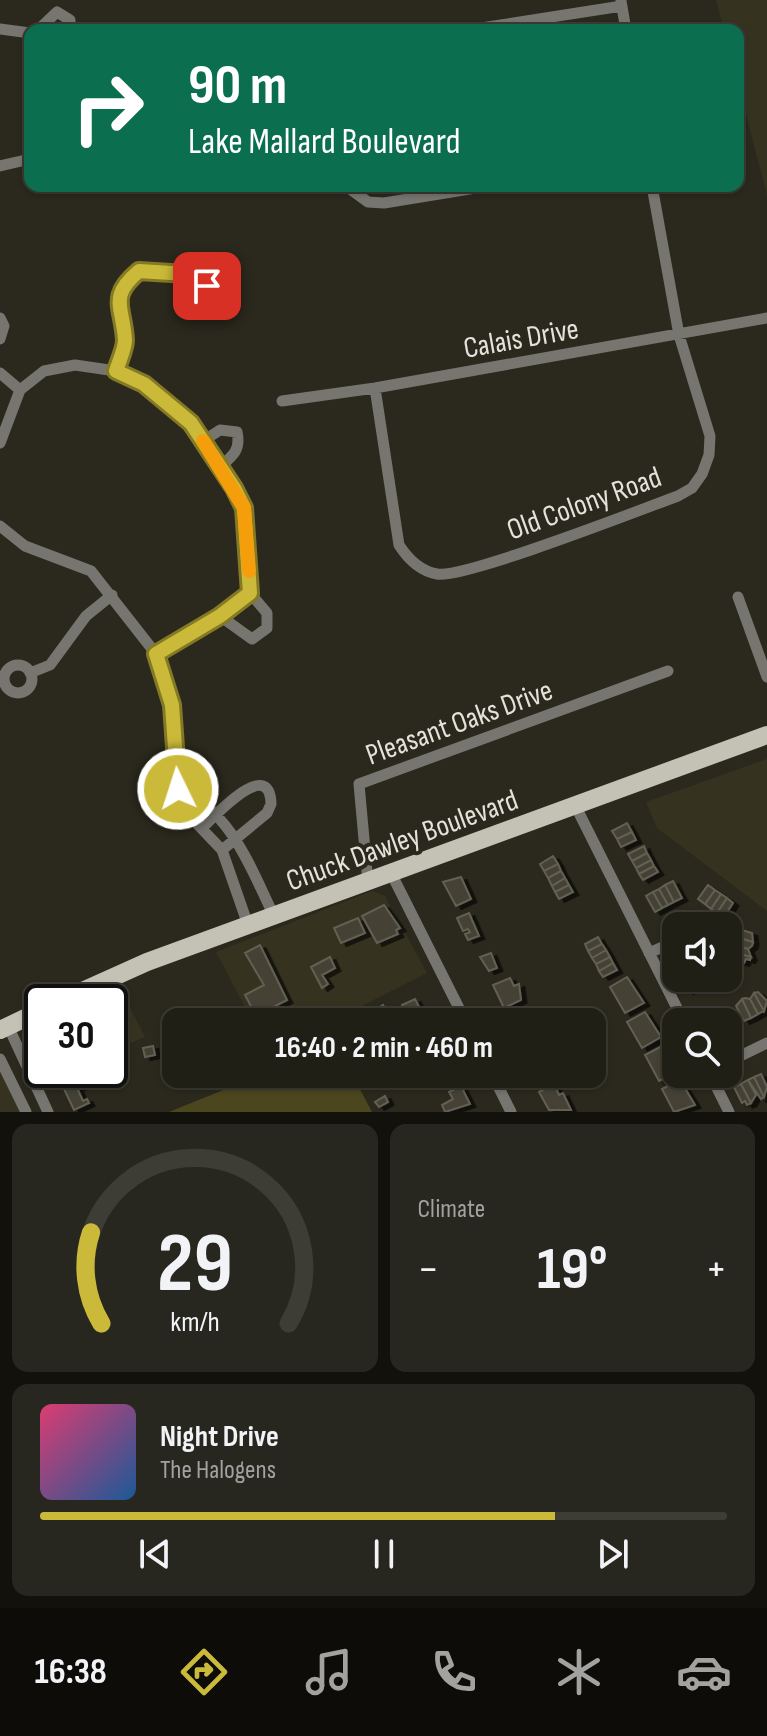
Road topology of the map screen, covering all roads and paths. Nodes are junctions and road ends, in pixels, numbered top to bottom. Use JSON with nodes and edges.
{"nodes":[{"id":1,"x":621,"y":3,"type":"edge"},
{"id":2,"x":44,"y":24,"type":"edge"},
{"id":3,"x":70,"y":24,"type":"edge"},
{"id":4,"x":502,"y":24,"type":"edge"},
{"id":5,"x":625,"y":24,"type":"edge"},
{"id":6,"x":0,"y":29,"type":"edge"},
{"id":7,"x":24,"y":32,"type":"edge"},
{"id":8,"x":24,"y":160,"type":"edge"},
{"id":9,"x":0,"y":166,"type":"edge"},
{"id":10,"x":354,"y":192,"type":"edge"},
{"id":11,"x":451,"y":192,"type":"edge"},
{"id":12,"x":653,"y":192,"type":"edge"},
{"id":13,"x":187,"y":274,"type":"dead end"},
{"id":14,"x":0,"y":318,"type":"edge"},
{"id":15,"x":767,"y":318,"type":"edge"},
{"id":16,"x":679,"y":335,"type":"junction"},
{"id":17,"x":0,"y":339,"type":"edge"},
{"id":18,"x":116,"y":371,"type":"junction"},
{"id":19,"x":0,"y":373,"type":"edge"},
{"id":20,"x":375,"y":388,"type":"junction"},
{"id":21,"x":20,"y":390,"type":"junction"},
{"id":22,"x":282,"y":401,"type":"dead end"},
{"id":23,"x":203,"y":441,"type":"junction"},
{"id":24,"x":0,"y":443,"type":"edge"},
{"id":25,"x":220,"y":467,"type":"junction"},
{"id":26,"x":0,"y":526,"type":"edge"},
{"id":27,"x":250,"y":593,"type":"junction"},
{"id":28,"x":112,"y":595,"type":"junction"},
{"id":29,"x":738,"y":597,"type":"dead end"},
{"id":30,"x":220,"y":616,"type":"junction"},
{"id":31,"x":156,"y":654,"type":"junction"},
{"id":32,"x":668,"y":671,"type":"dead end"},
{"id":33,"x":30,"y":673,"type":"dead end"},
{"id":34,"x":767,"y":677,"type":"edge"},
{"id":35,"x":767,"y":735,"type":"edge"},
{"id":36,"x":178,"y":789,"type":"junction"},
{"id":37,"x":575,"y":805,"type":"junction"},
{"id":38,"x":216,"y":815,"type":"junction"},
{"id":39,"x":203,"y":827,"type":"junction"},
{"id":40,"x":235,"y":839,"type":"junction"},
{"id":41,"x":222,"y":850,"type":"junction"},
{"id":42,"x":392,"y":875,"type":"junction"},
{"id":43,"x":368,"y":883,"type":"junction"},
{"id":44,"x":274,"y":916,"type":"junction"},
{"id":45,"x":248,"y":925,"type":"junction"},
{"id":46,"x":662,"y":947,"type":"edge"},
{"id":47,"x":649,"y":953,"type":"junction"},
{"id":48,"x":98,"y":984,"type":"edge"},
{"id":49,"x":459,"y":1008,"type":"edge"},
{"id":50,"x":677,"y":1008,"type":"edge"},
{"id":51,"x":24,"y":1019,"type":"edge"},
{"id":52,"x":4,"y":1028,"type":"edge"},
{"id":53,"x":767,"y":1043,"type":"edge"},
{"id":54,"x":742,"y":1055,"type":"edge"},
{"id":55,"x":0,"y":1059,"type":"edge"},
{"id":56,"x":24,"y":1062,"type":"edge"},
{"id":57,"x":24,"y":1068,"type":"edge"},
{"id":58,"x":8,"y":1075,"type":"junction"},
{"id":59,"x":37,"y":1088,"type":"edge"},
{"id":60,"x":499,"y":1088,"type":"edge"},
{"id":61,"x":717,"y":1088,"type":"edge"},
{"id":62,"x":26,"y":1112,"type":"edge"},
{"id":63,"x":48,"y":1112,"type":"edge"},
{"id":64,"x":511,"y":1112,"type":"edge"},
{"id":65,"x":729,"y":1112,"type":"edge"}],
"edges":[{"from":1,"to":4,"type":"street"},
{"from":1,"to":5,"type":"street"},
{"from":2,"to":3,"type":"street"},
{"from":6,"to":7,"type":"street"},
{"from":8,"to":9,"type":"street"},
{"from":10,"to":11,"type":"street"},
{"from":12,"to":16,"type":"street","name":"Old Colony Road"},
{"from":13,"to":18,"type":"street"},
{"from":14,"to":17,"type":"street"},
{"from":15,"to":16,"type":"street","name":"Calais Drive"},
{"from":16,"to":20,"type":"street","name":"Calais Drive"},
{"from":16,"to":20,"type":"street","name":"Old Colony Road"},
{"from":18,"to":21,"type":"street"},
{"from":18,"to":23,"type":"street"},
{"from":19,"to":21,"type":"street"},
{"from":20,"to":22,"type":"street","name":"Calais Drive"},
{"from":21,"to":24,"type":"street"},
{"from":23,"to":25,"type":"street"},
{"from":23,"to":25,"type":"street"},
{"from":25,"to":27,"type":"street"},
{"from":26,"to":28,"type":"street"},
{"from":27,"to":30,"type":"street"},
{"from":27,"to":30,"type":"street"},
{"from":28,"to":31,"type":"street"},
{"from":28,"to":33,"type":"street"},
{"from":29,"to":34,"type":"street"},
{"from":30,"to":31,"type":"street"},
{"from":31,"to":36,"type":"street"},
{"from":32,"to":43,"type":"street","name":"Pleasant Oaks Drive"},
{"from":35,"to":37,"type":"main road","name":"Chuck Dawley Boulevard"},
{"from":36,"to":38,"type":"street"},
{"from":36,"to":39,"type":"street"},
{"from":37,"to":42,"type":"main road","name":"Chuck Dawley Boulevard"},
{"from":37,"to":47,"type":"street"},
{"from":38,"to":39,"type":"street"},
{"from":38,"to":40,"type":"street"},
{"from":38,"to":40,"type":"street"},
{"from":39,"to":41,"type":"street"},
{"from":40,"to":41,"type":"street"},
{"from":40,"to":44,"type":"street"},
{"from":41,"to":45,"type":"street"},
{"from":42,"to":43,"type":"main road","name":"Chuck Dawley Boulevard"},
{"from":42,"to":49,"type":"street"},
{"from":43,"to":44,"type":"main road","name":"Chuck Dawley Boulevard"},
{"from":44,"to":45,"type":"main road","name":"Chuck Dawley Boulevard"},
{"from":45,"to":48,"type":"main road","name":"Chuck Dawley Boulevard"},
{"from":46,"to":47,"type":"street"},
{"from":47,"to":50,"type":"street"},
{"from":51,"to":52,"type":"main road"},
{"from":52,"to":56,"type":"street"},
{"from":53,"to":54,"type":"street"},
{"from":55,"to":58,"type":"street"},
{"from":57,"to":58,"type":"street"},
{"from":58,"to":62,"type":"street"},
{"from":59,"to":63,"type":"street"},
{"from":60,"to":64,"type":"street"},
{"from":61,"to":65,"type":"street"}]}
